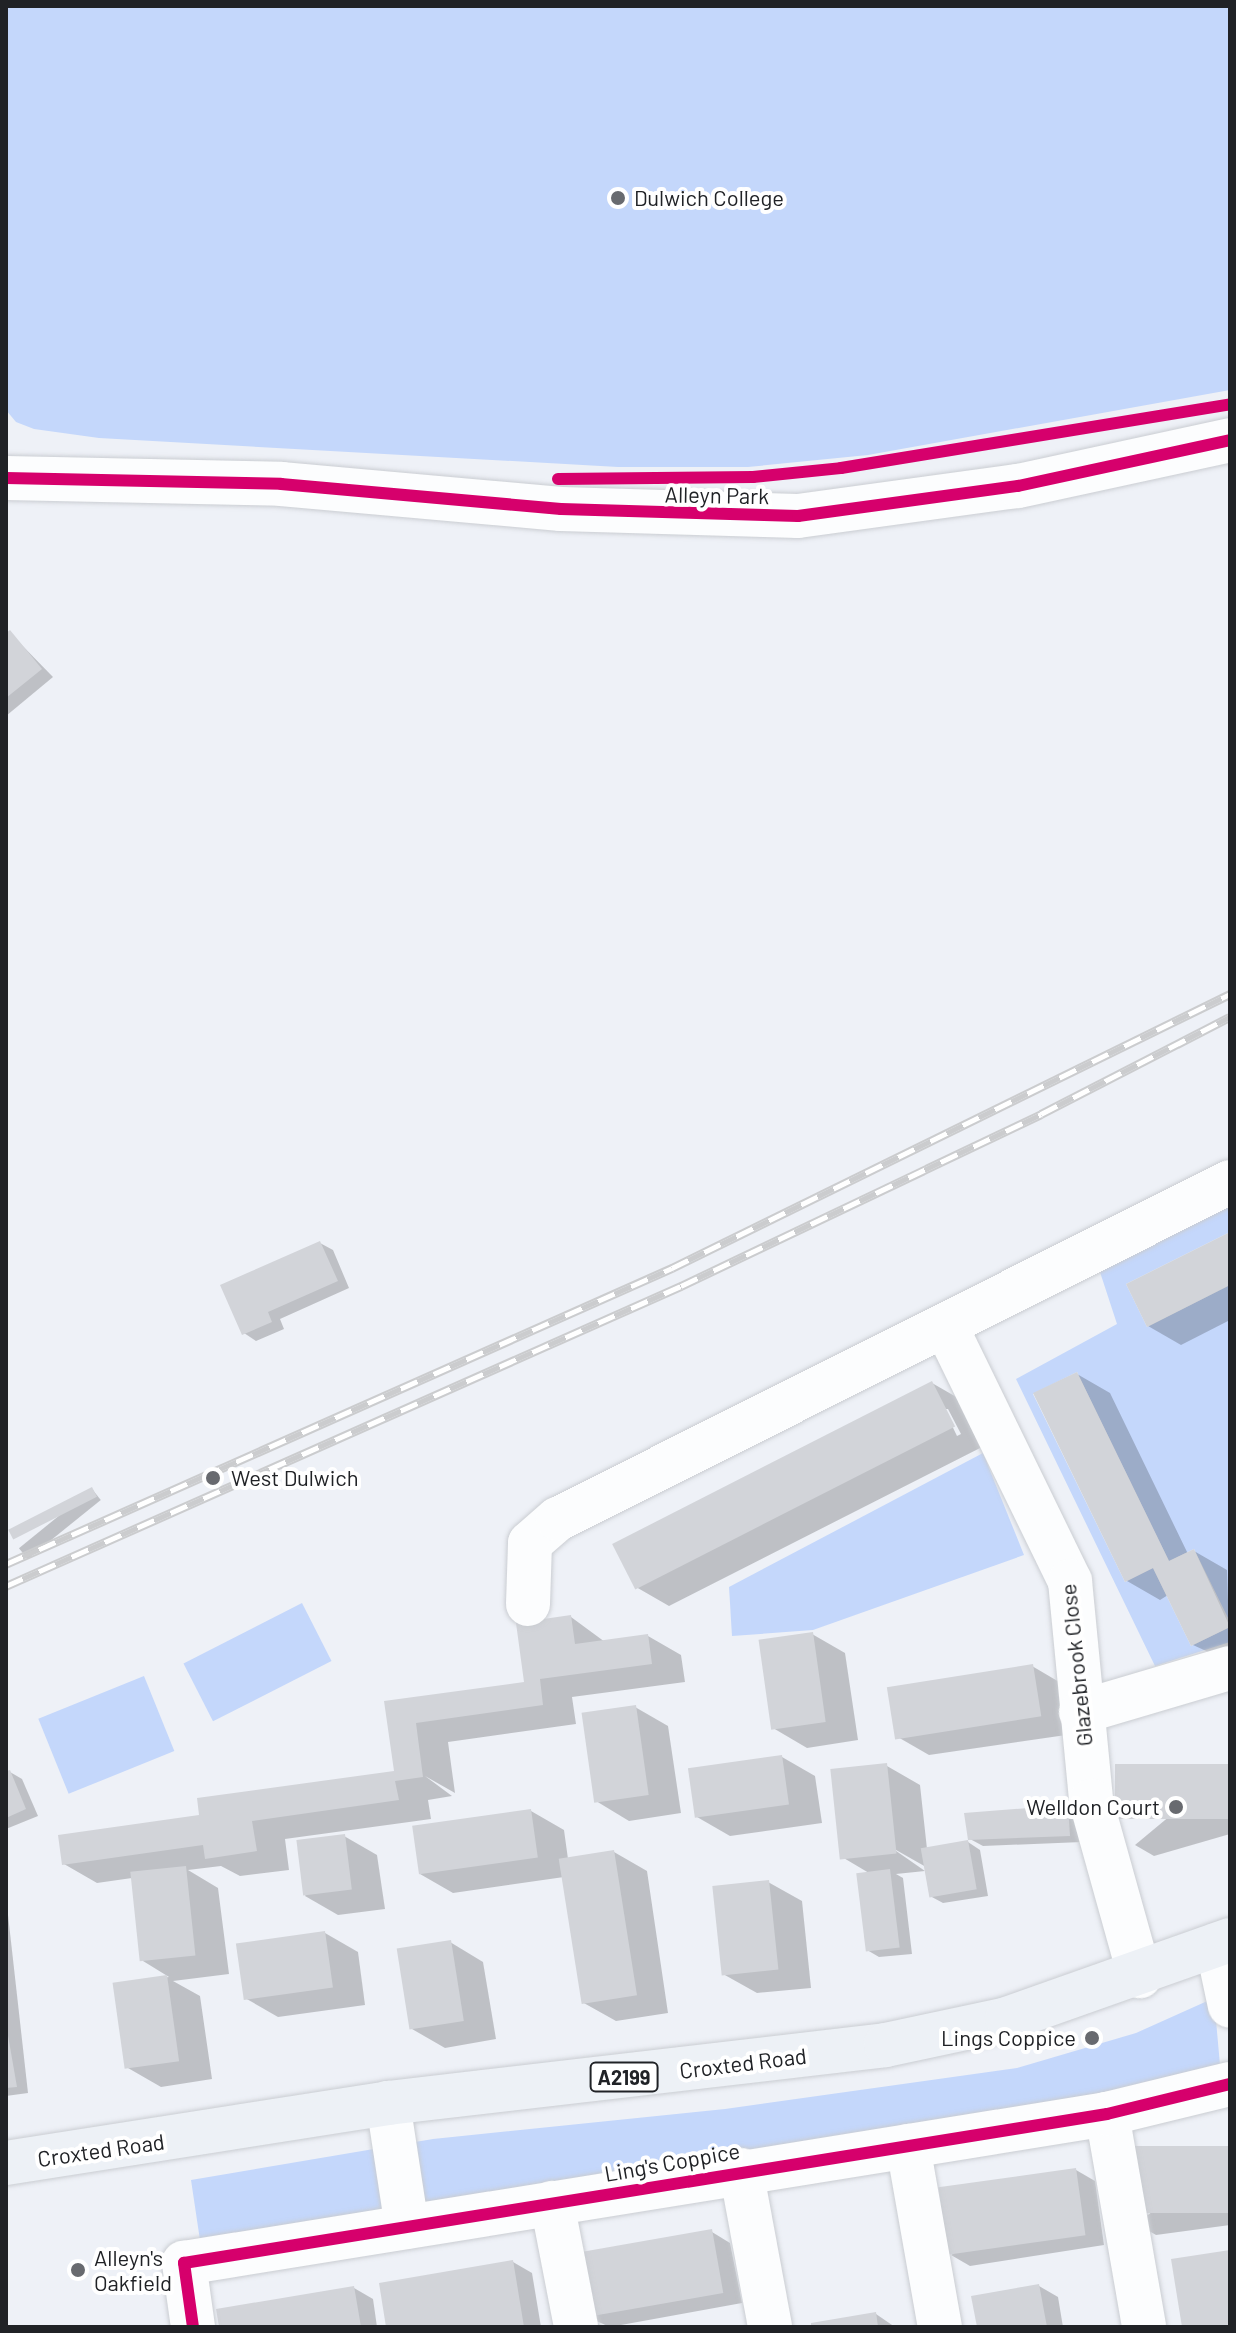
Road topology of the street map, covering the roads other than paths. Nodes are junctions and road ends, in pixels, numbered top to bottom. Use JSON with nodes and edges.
{"nodes":[{"id":1,"x":1230,"y":440,"type":"edge"},
{"id":2,"x":6,"y":478,"type":"edge"},
{"id":3,"x":1230,"y":1182,"type":"edge"},
{"id":4,"x":946,"y":1327,"type":"junction"},
{"id":5,"x":528,"y":1604,"type":"dead end"},
{"id":6,"x":1230,"y":1668,"type":"edge"},
{"id":7,"x":1081,"y":1712,"type":"junction"},
{"id":8,"x":1223,"y":1943,"type":"edge"},
{"id":9,"x":1140,"y":1976,"type":"junction"},
{"id":10,"x":1230,"y":2006,"type":"edge"},
{"id":11,"x":1230,"y":2084,"type":"edge"},
{"id":12,"x":388,"y":2103,"type":"junction"},
{"id":13,"x":1107,"y":2114,"type":"junction"},
{"id":14,"x":908,"y":2146,"type":"junction"},
{"id":15,"x":6,"y":2163,"type":"edge"},
{"id":16,"x":741,"y":2170,"type":"junction"},
{"id":17,"x":552,"y":2203,"type":"junction"},
{"id":18,"x":407,"y":2227,"type":"junction"},
{"id":19,"x":193,"y":2327,"type":"edge"},
{"id":20,"x":576,"y":2327,"type":"edge"},
{"id":21,"x":770,"y":2327,"type":"edge"},
{"id":22,"x":940,"y":2327,"type":"edge"},
{"id":23,"x":1144,"y":2327,"type":"edge"}],
"edges":[{"from":1,"to":2,"type":"street","name":"Alleyn Park"},
{"from":3,"to":4,"type":"street"},
{"from":4,"to":5,"type":"street"},
{"from":4,"to":7,"type":"street","name":"Glazebrook Close"},
{"from":6,"to":7,"type":"street"},
{"from":7,"to":9,"type":"street","name":"Glazebrook Close"},
{"from":8,"to":9,"type":"main road","name":"Croxted Road","number":"A2199"},
{"from":8,"to":10,"type":"street"},
{"from":9,"to":12,"type":"main road","name":"Croxted Road","number":"A2199"},
{"from":11,"to":13,"type":"street","name":"Ling's Coppice"},
{"from":12,"to":15,"type":"main road","name":"Croxted Road","number":"A2199"},
{"from":12,"to":18,"type":"street"},
{"from":13,"to":14,"type":"street","name":"Ling's Coppice"},
{"from":13,"to":23,"type":"street"},
{"from":14,"to":16,"type":"street","name":"Ling's Coppice"},
{"from":14,"to":22,"type":"street"},
{"from":16,"to":17,"type":"street","name":"Ling's Coppice"},
{"from":16,"to":21,"type":"street","name":"Ling's Coppice"},
{"from":17,"to":18,"type":"street","name":"Ling's Coppice"},
{"from":17,"to":20,"type":"street"},
{"from":18,"to":19,"type":"street","name":"Ling's Coppice"}]}
